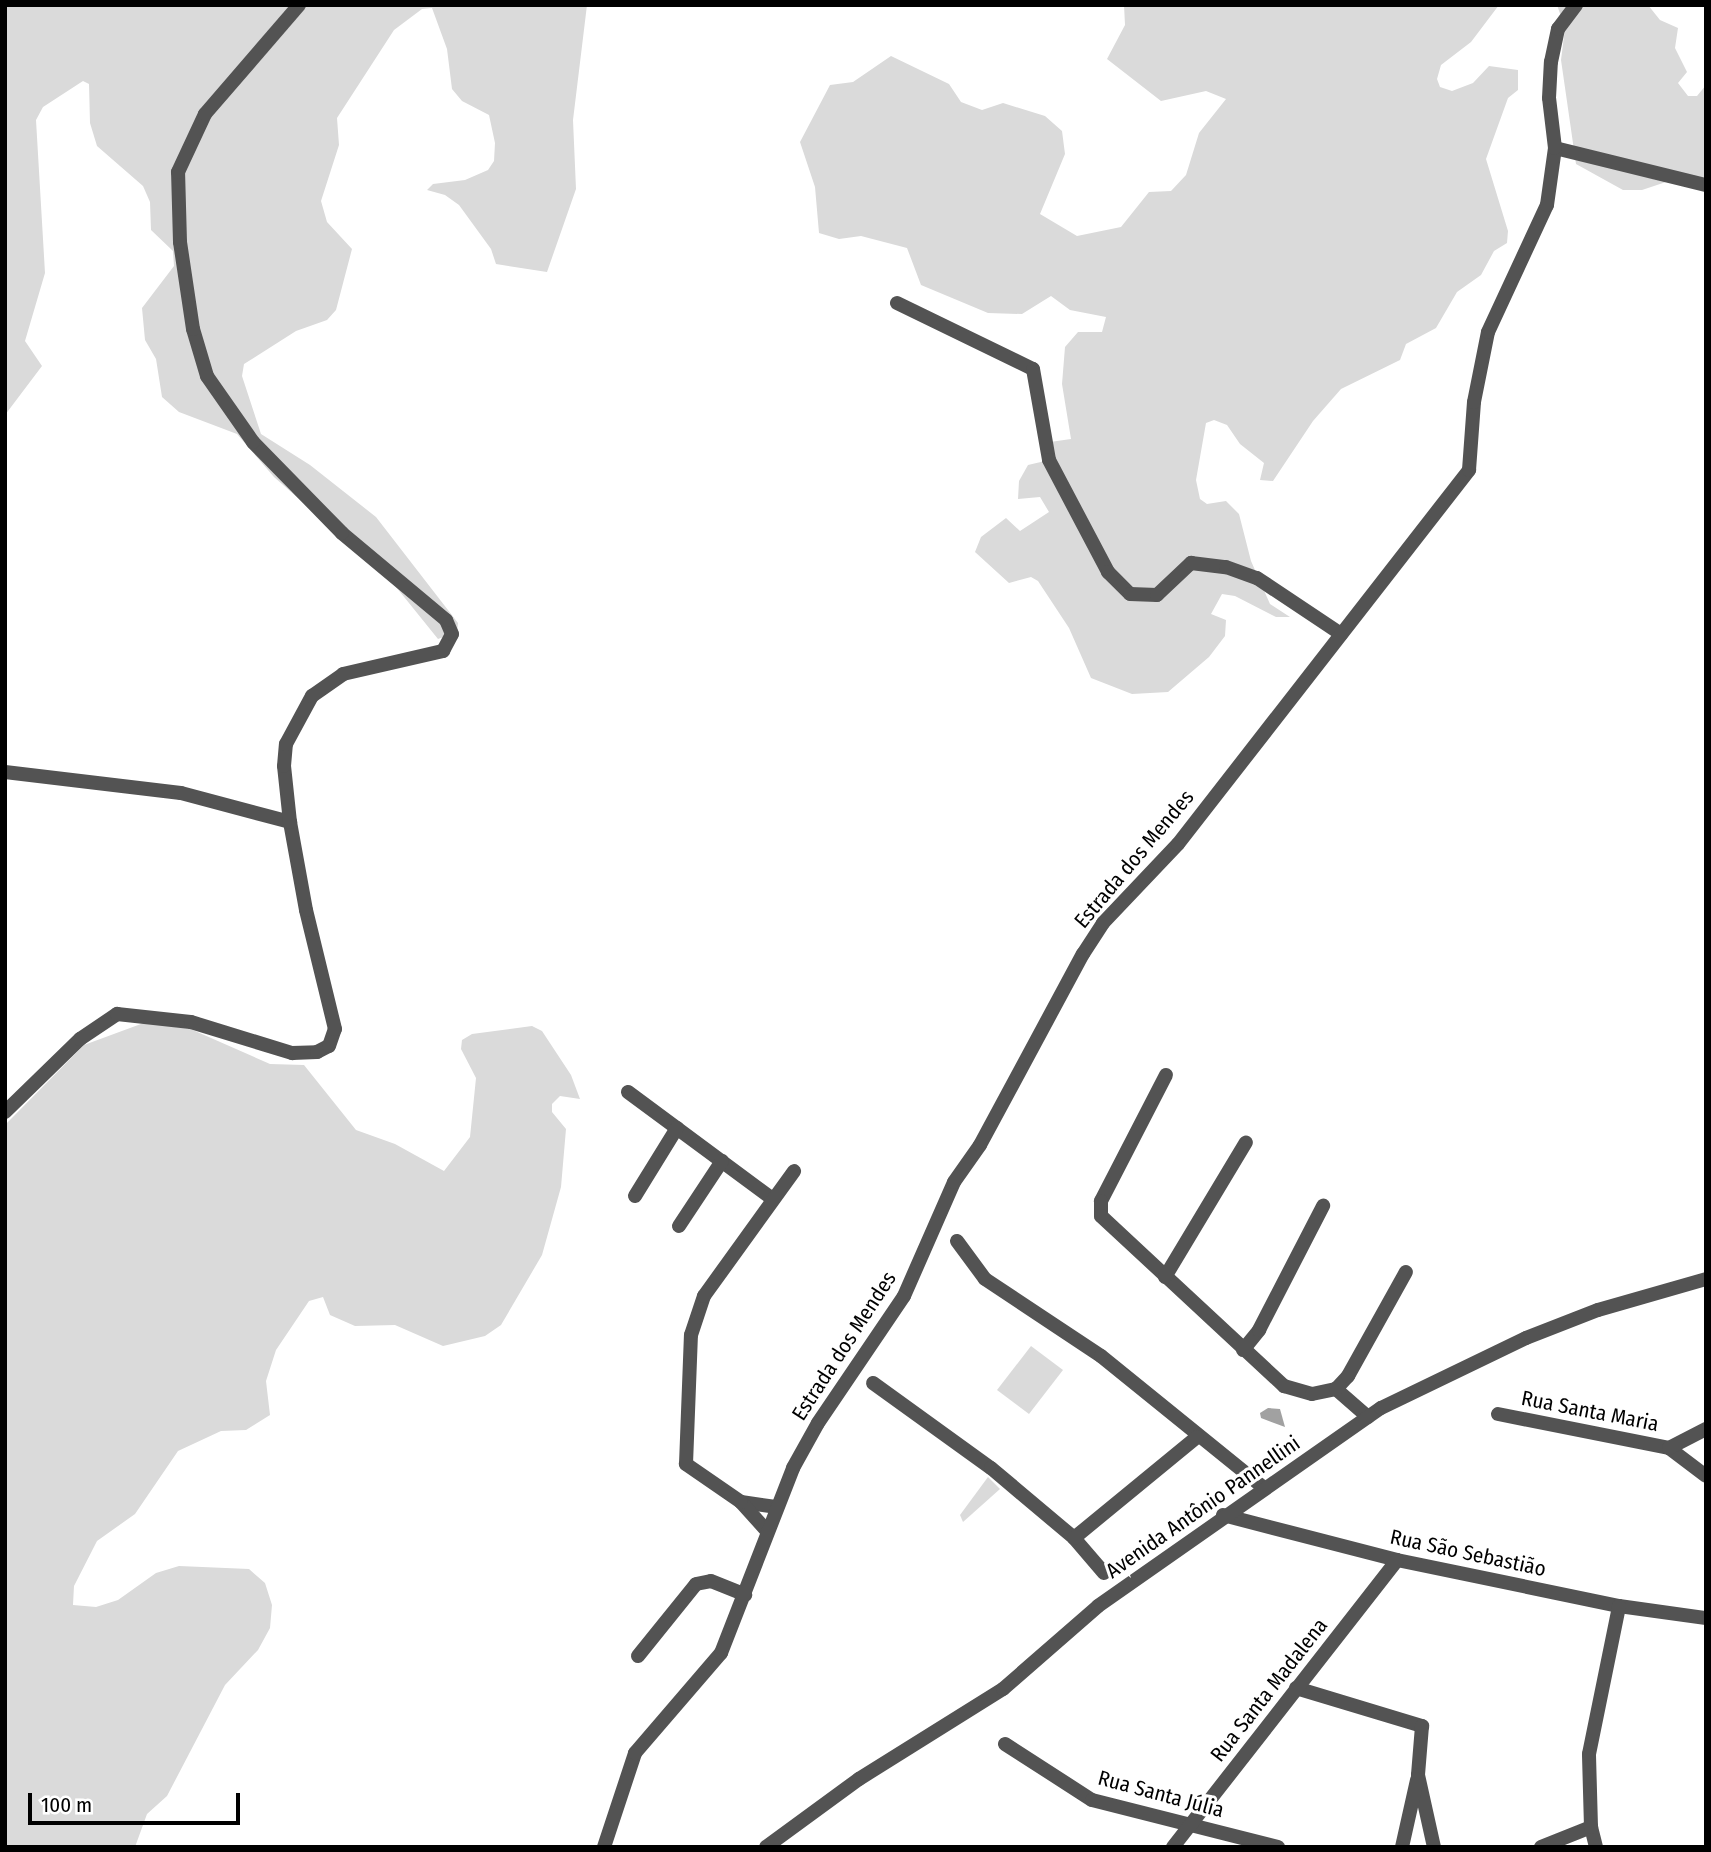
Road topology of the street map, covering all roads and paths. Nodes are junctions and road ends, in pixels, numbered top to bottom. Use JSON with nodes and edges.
{"nodes":[{"id":1,"x":299,"y":5,"type":"edge"},
{"id":2,"x":1576,"y":5,"type":"edge"},
{"id":3,"x":1555,"y":148,"type":"junction"},
{"id":4,"x":1706,"y":186,"type":"edge"},
{"id":5,"x":897,"y":303,"type":"dead end"},
{"id":6,"x":1341,"y":634,"type":"junction"},
{"id":7,"x":5,"y":772,"type":"edge"},
{"id":8,"x":290,"y":822,"type":"junction"},
{"id":9,"x":1166,"y":1075,"type":"dead end"},
{"id":10,"x":628,"y":1092,"type":"dead end"},
{"id":11,"x":5,"y":1112,"type":"edge"},
{"id":12,"x":677,"y":1128,"type":"junction"},
{"id":13,"x":1247,"y":1142,"type":"dead end"},
{"id":14,"x":722,"y":1161,"type":"junction"},
{"id":15,"x":794,"y":1171,"type":"dead end"},
{"id":16,"x":635,"y":1196,"type":"dead end"},
{"id":17,"x":771,"y":1198,"type":"junction"},
{"id":18,"x":1323,"y":1206,"type":"dead end"},
{"id":19,"x":679,"y":1226,"type":"dead end"},
{"id":20,"x":957,"y":1241,"type":"dead end"},
{"id":21,"x":1406,"y":1272,"type":"dead end"},
{"id":22,"x":1165,"y":1277,"type":"junction"},
{"id":23,"x":1706,"y":1279,"type":"edge"},
{"id":24,"x":1243,"y":1350,"type":"junction"},
{"id":25,"x":873,"y":1383,"type":"dead end"},
{"id":26,"x":1336,"y":1389,"type":"junction"},
{"id":27,"x":1499,"y":1414,"type":"dead end"},
{"id":28,"x":1368,"y":1417,"type":"junction"},
{"id":29,"x":1706,"y":1429,"type":"edge"},
{"id":30,"x":1197,"y":1437,"type":"junction"},
{"id":31,"x":1669,"y":1448,"type":"junction"},
{"id":32,"x":1706,"y":1476,"type":"edge"},
{"id":33,"x":1264,"y":1488,"type":"junction"},
{"id":34,"x":741,"y":1502,"type":"junction"},
{"id":35,"x":776,"y":1507,"type":"junction"},
{"id":36,"x":1223,"y":1515,"type":"junction"},
{"id":37,"x":767,"y":1531,"type":"junction"},
{"id":38,"x":1074,"y":1538,"type":"junction"},
{"id":39,"x":1397,"y":1560,"type":"junction"},
{"id":40,"x":1104,"y":1573,"type":"dead end"},
{"id":41,"x":745,"y":1595,"type":"junction"},
{"id":42,"x":1619,"y":1606,"type":"junction"},
{"id":43,"x":1706,"y":1618,"type":"edge"},
{"id":44,"x":638,"y":1656,"type":"dead end"},
{"id":45,"x":1296,"y":1688,"type":"junction"},
{"id":46,"x":1005,"y":1744,"type":"dead end"},
{"id":47,"x":1418,"y":1775,"type":"junction"},
{"id":48,"x":1193,"y":1824,"type":"junction"},
{"id":49,"x":1591,"y":1827,"type":"junction"},
{"id":50,"x":604,"y":1847,"type":"edge"},
{"id":51,"x":766,"y":1847,"type":"edge"},
{"id":52,"x":1173,"y":1847,"type":"edge"},
{"id":53,"x":1278,"y":1847,"type":"edge"},
{"id":54,"x":1402,"y":1847,"type":"edge"},
{"id":55,"x":1434,"y":1847,"type":"edge"},
{"id":56,"x":1541,"y":1847,"type":"edge"},
{"id":57,"x":1596,"y":1847,"type":"edge"}],
"edges":[{"from":1,"to":8,"type":"street"},
{"from":2,"to":3,"type":"street","name":"Estrada dos Mendes"},
{"from":3,"to":4,"type":"street"},
{"from":3,"to":6,"type":"street","name":"Estrada dos Mendes"},
{"from":5,"to":6,"type":"street"},
{"from":6,"to":35,"type":"street","name":"Estrada dos Mendes"},
{"from":7,"to":8,"type":"street"},
{"from":8,"to":11,"type":"street"},
{"from":9,"to":22,"type":"street"},
{"from":10,"to":12,"type":"street"},
{"from":12,"to":14,"type":"street"},
{"from":12,"to":16,"type":"street"},
{"from":13,"to":22,"type":"street"},
{"from":14,"to":17,"type":"street"},
{"from":14,"to":19,"type":"street"},
{"from":15,"to":17,"type":"street"},
{"from":17,"to":34,"type":"street"},
{"from":18,"to":24,"type":"street"},
{"from":20,"to":30,"type":"street"},
{"from":21,"to":26,"type":"street"},
{"from":22,"to":24,"type":"street"},
{"from":23,"to":28,"type":"street","name":"Avenida Antônio Pannellini"},
{"from":24,"to":26,"type":"street"},
{"from":25,"to":38,"type":"street"},
{"from":26,"to":28,"type":"street"},
{"from":27,"to":31,"type":"street","name":"Rua Santa Maria"},
{"from":28,"to":33,"type":"street","name":"Avenida Antônio Pannellini"},
{"from":29,"to":31,"type":"street"},
{"from":30,"to":33,"type":"street"},
{"from":30,"to":38,"type":"street"},
{"from":31,"to":32,"type":"street","name":"Rua Santa Maria"},
{"from":33,"to":36,"type":"street","name":"Avenida Antônio Pannellini"},
{"from":34,"to":35,"type":"street"},
{"from":34,"to":37,"type":"street"},
{"from":35,"to":37,"type":"street","name":"Estrada dos Mendes"},
{"from":36,"to":39,"type":"street","name":"Rua São Sebastião"},
{"from":36,"to":51,"type":"street","name":"Avenida Antônio Pannellini"},
{"from":37,"to":41,"type":"street","name":"Estrada dos Mendes"},
{"from":38,"to":40,"type":"street"},
{"from":39,"to":42,"type":"street","name":"Rua São Sebastião"},
{"from":39,"to":45,"type":"street","name":"Rua Santa Madalena"},
{"from":41,"to":44,"type":"street"},
{"from":41,"to":50,"type":"street","name":"Estrada dos Mendes"},
{"from":42,"to":43,"type":"street","name":"Rua São Sebastião"},
{"from":42,"to":49,"type":"street"},
{"from":45,"to":47,"type":"street"},
{"from":45,"to":48,"type":"street","name":"Rua Santa Madalena"},
{"from":46,"to":48,"type":"street","name":"Rua Santa Júlia"},
{"from":47,"to":54,"type":"street"},
{"from":47,"to":55,"type":"street"},
{"from":48,"to":52,"type":"street","name":"Rua Santa Madalena"},
{"from":48,"to":53,"type":"street","name":"Rua Santa Júlia"},
{"from":49,"to":56,"type":"street"},
{"from":49,"to":57,"type":"street"}]}
